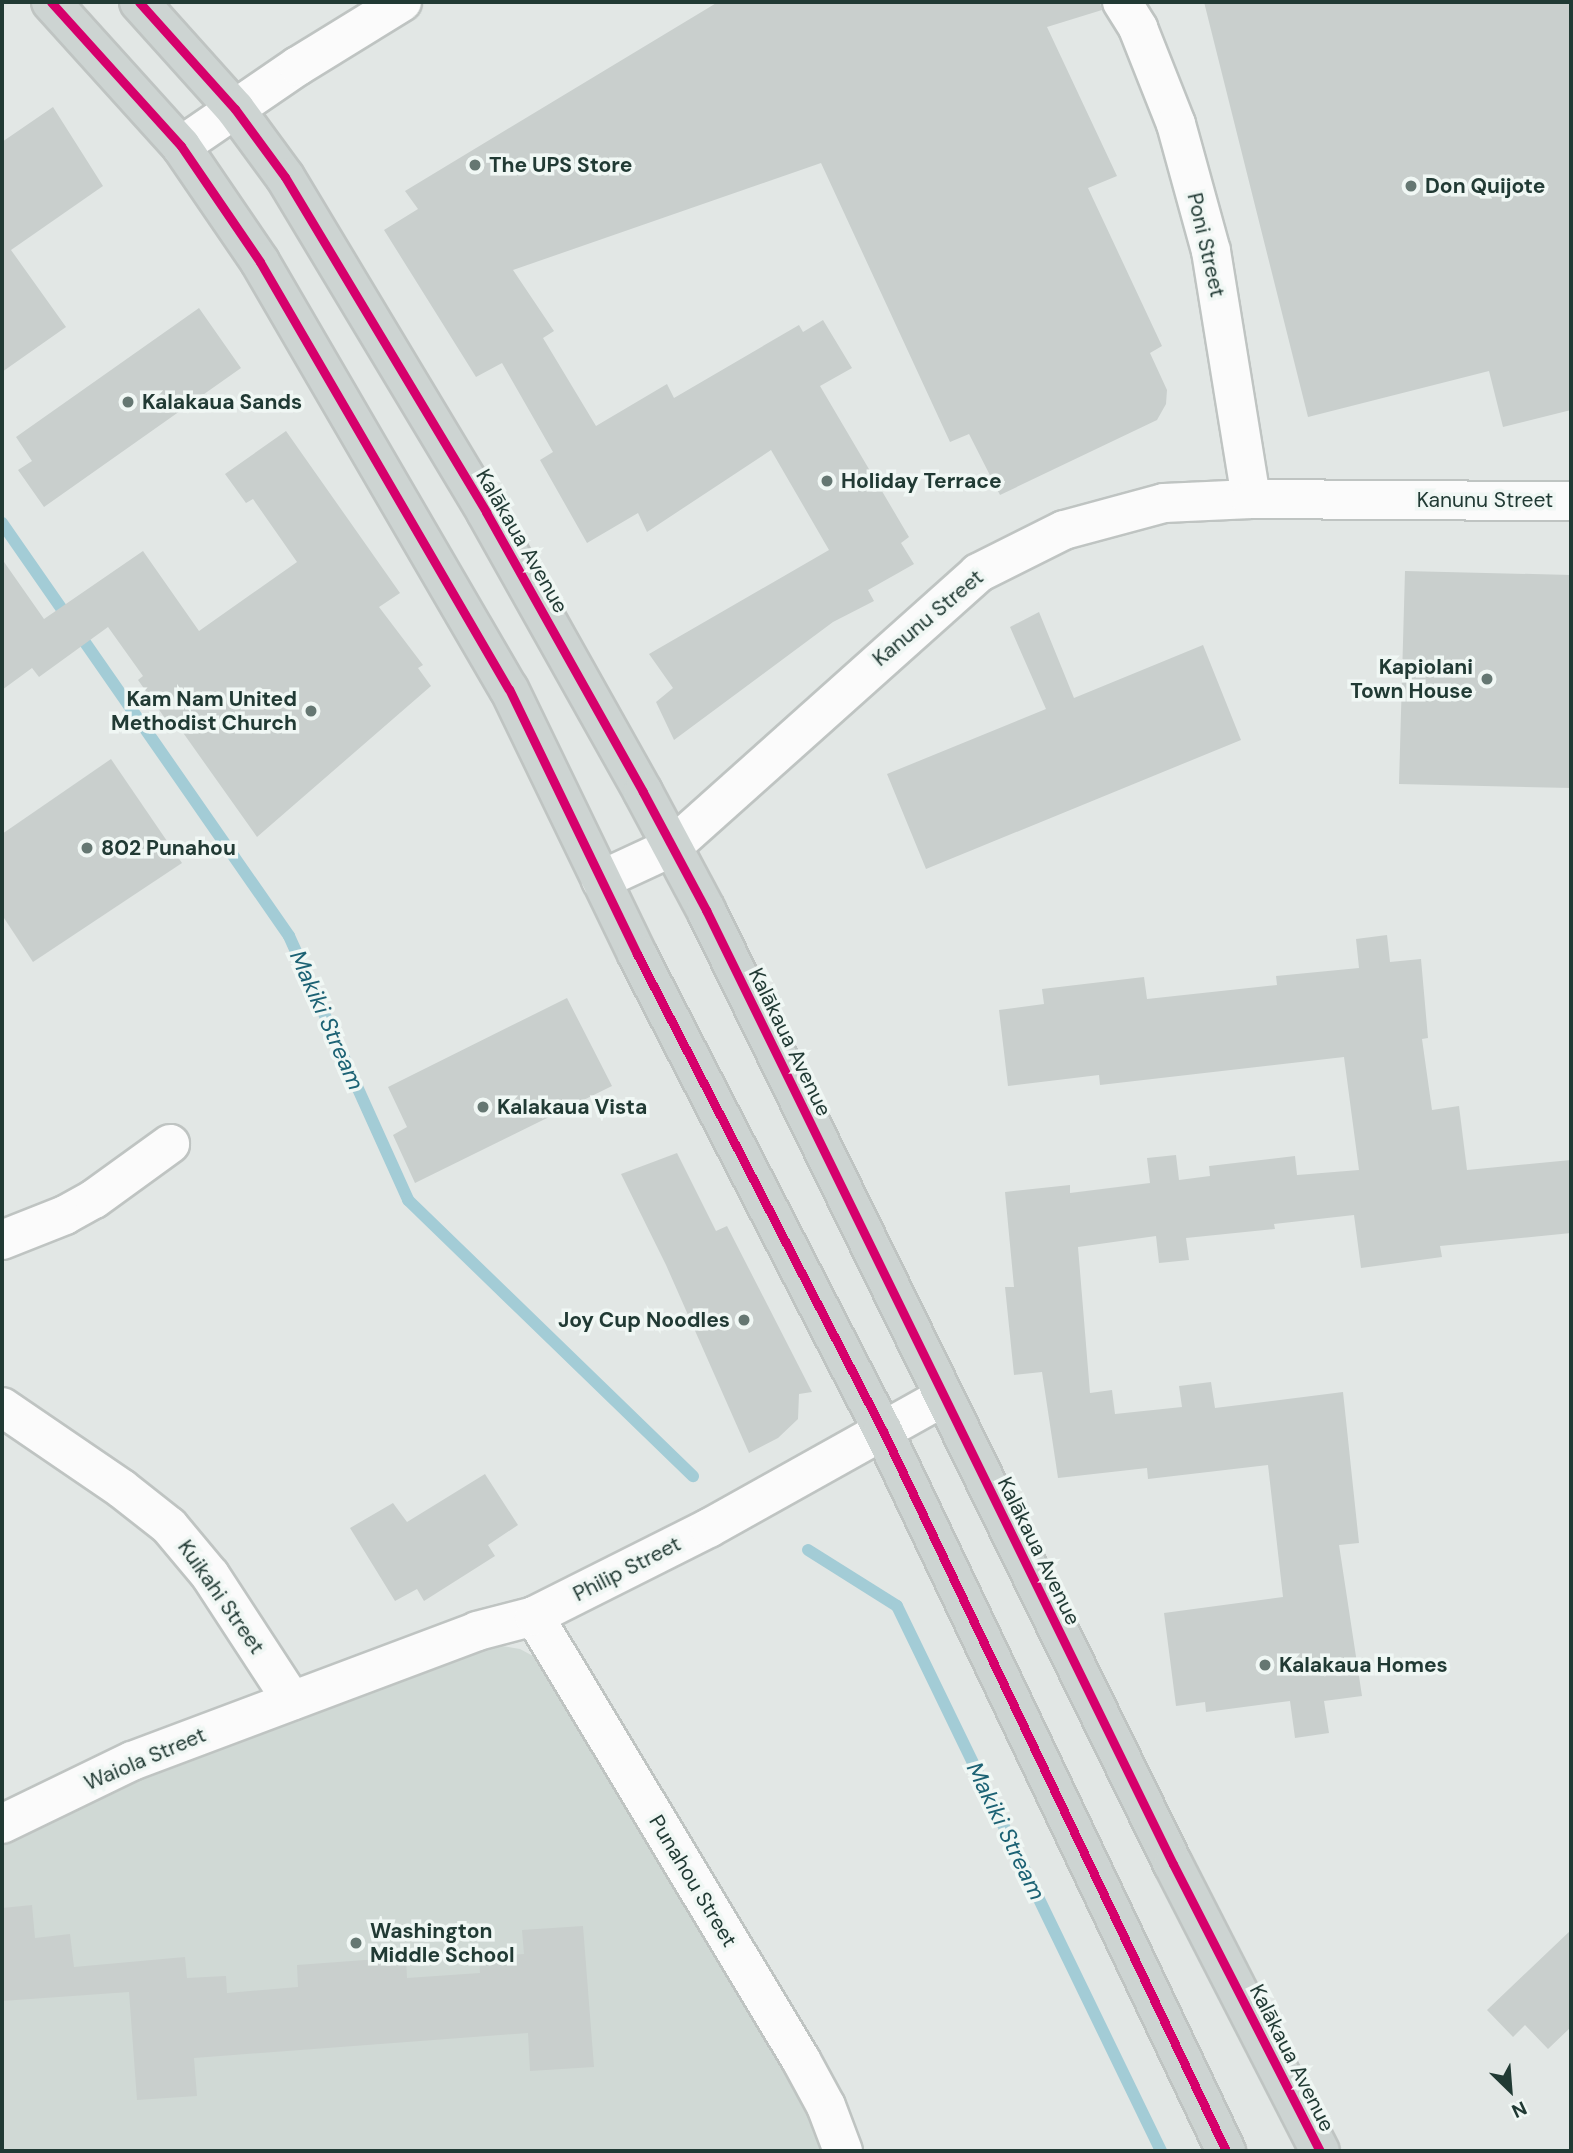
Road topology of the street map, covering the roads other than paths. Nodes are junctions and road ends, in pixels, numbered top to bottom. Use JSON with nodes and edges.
{"nodes":[{"id":1,"x":51,"y":2,"type":"edge"},
{"id":2,"x":139,"y":2,"type":"edge"},
{"id":3,"x":402,"y":2,"type":"edge"},
{"id":4,"x":1122,"y":2,"type":"edge"},
{"id":5,"x":235,"y":109,"type":"junction"},
{"id":6,"x":181,"y":146,"type":"junction"},
{"id":7,"x":1251,"y":499,"type":"junction"},
{"id":8,"x":1571,"y":500,"type":"edge"},
{"id":9,"x":672,"y":847,"type":"junction"},
{"id":10,"x":601,"y":880,"type":"junction"},
{"id":11,"x":170,"y":1144,"type":"dead end"},
{"id":12,"x":2,"y":1240,"type":"edge"},
{"id":13,"x":943,"y":1397,"type":"junction"},
{"id":14,"x":2,"y":1407,"type":"edge"},
{"id":15,"x":883,"y":1431,"type":"junction"},
{"id":16,"x":534,"y":1616,"type":"junction"},
{"id":17,"x":292,"y":1701,"type":"junction"},
{"id":18,"x":2,"y":1824,"type":"edge"},
{"id":19,"x":843,"y":2151,"type":"edge"},
{"id":20,"x":1226,"y":2151,"type":"edge"},
{"id":21,"x":1320,"y":2151,"type":"edge"}],
"edges":[{"from":1,"to":6,"type":"main road"},
{"from":2,"to":5,"type":"main road","name":"Kalākaua Avenue"},
{"from":3,"to":5,"type":"street"},
{"from":4,"to":7,"type":"street","name":"Poni Street"},
{"from":5,"to":6,"type":"street"},
{"from":5,"to":9,"type":"main road","name":"Kalākaua Avenue"},
{"from":6,"to":10,"type":"main road"},
{"from":7,"to":8,"type":"street","name":"Kanunu Street"},
{"from":7,"to":9,"type":"street","name":"Kanunu Street"},
{"from":9,"to":10,"type":"street","name":"Kanunu Street"},
{"from":9,"to":13,"type":"main road","name":"Kalākaua Avenue"},
{"from":10,"to":15,"type":"main road"},
{"from":11,"to":12,"type":"street"},
{"from":13,"to":15,"type":"street","name":"Philip Street"},
{"from":13,"to":21,"type":"main road","name":"Kalākaua Avenue"},
{"from":14,"to":17,"type":"street","name":"Kuikahi Street"},
{"from":15,"to":16,"type":"street","name":"Philip Street"},
{"from":15,"to":20,"type":"main road"},
{"from":16,"to":17,"type":"street","name":"Philip Street"},
{"from":16,"to":19,"type":"street","name":"Punahou Street"},
{"from":17,"to":18,"type":"street","name":"Waiola Street"}]}
